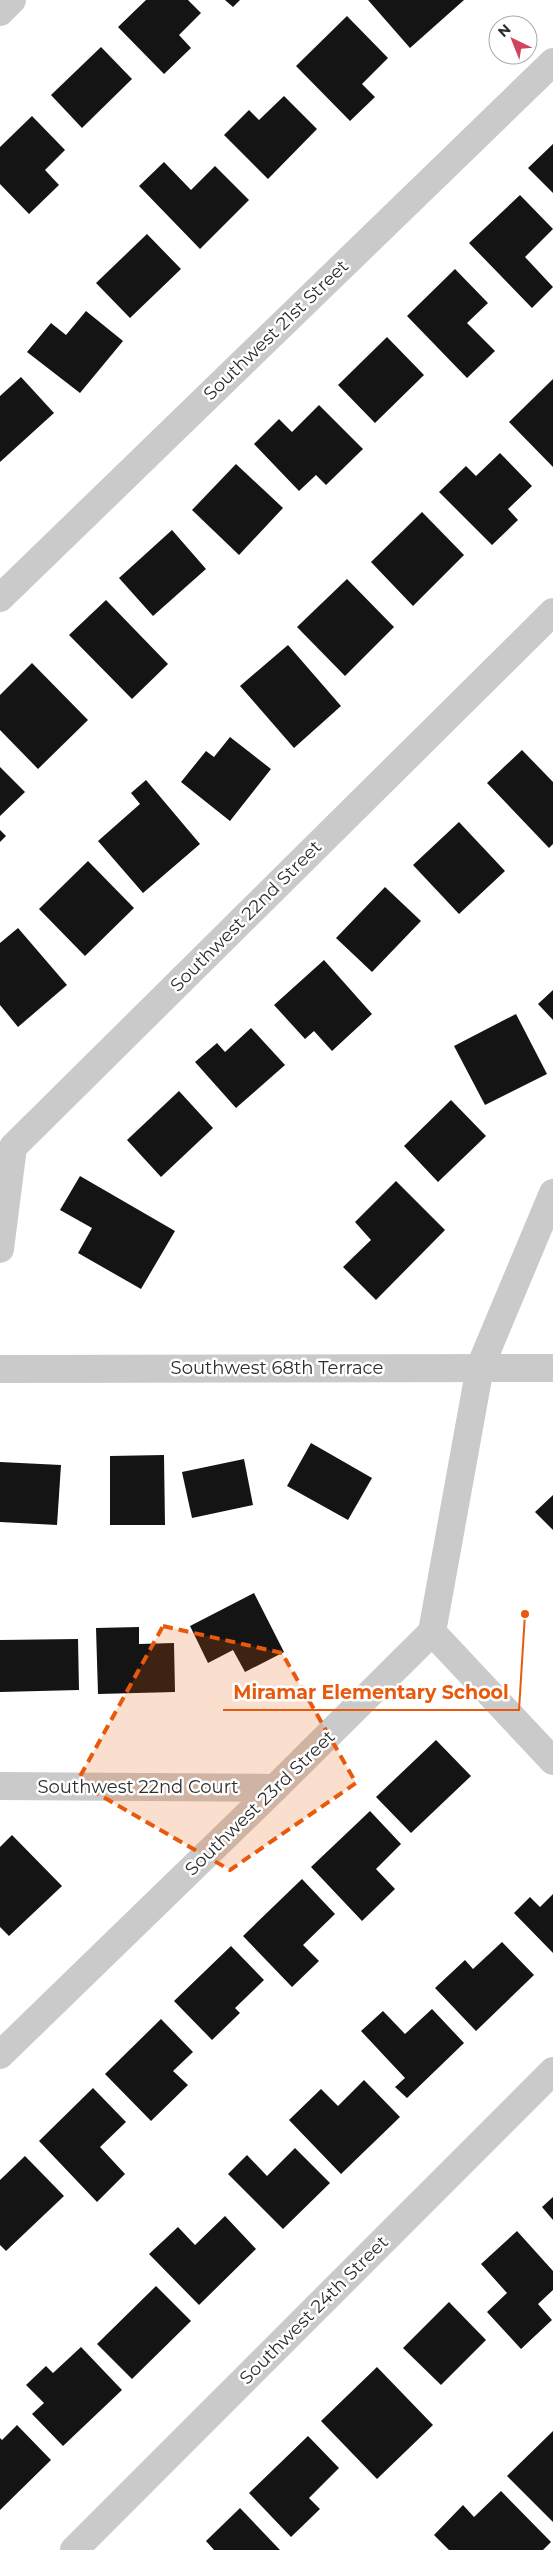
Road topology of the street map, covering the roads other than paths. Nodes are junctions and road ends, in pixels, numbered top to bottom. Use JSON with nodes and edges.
{"nodes":[{"id":1,"x":12,"y":0,"type":"edge"},
{"id":2,"x":0,"y":12,"type":"edge"},
{"id":3,"x":553,"y":62,"type":"edge"},
{"id":4,"x":0,"y":598,"type":"edge"},
{"id":5,"x":553,"y":612,"type":"edge"},
{"id":6,"x":553,"y":1193,"type":"edge"},
{"id":7,"x":0,"y":1249,"type":"edge"},
{"id":8,"x":480,"y":1367,"type":"junction"},
{"id":9,"x":553,"y":1368,"type":"edge"},
{"id":10,"x":0,"y":1369,"type":"edge"},
{"id":11,"x":432,"y":1632,"type":"junction"},
{"id":12,"x":553,"y":1761,"type":"edge"},
{"id":13,"x":0,"y":1786,"type":"edge"},
{"id":14,"x":275,"y":1788,"type":"junction"},
{"id":15,"x":0,"y":2055,"type":"edge"},
{"id":16,"x":553,"y":2071,"type":"edge"},
{"id":17,"x":74,"y":2550,"type":"edge"}],
"edges":[{"from":1,"to":2,"type":"street"},
{"from":3,"to":4,"type":"street","name":"Southwest 21st Street"},
{"from":5,"to":7,"type":"street","name":"Southwest 22nd Street"},
{"from":6,"to":8,"type":"street"},
{"from":8,"to":9,"type":"street","name":"Southwest 68th Terrace"},
{"from":8,"to":10,"type":"street","name":"Southwest 68th Terrace"},
{"from":8,"to":11,"type":"street"},
{"from":11,"to":12,"type":"street"},
{"from":11,"to":14,"type":"street","name":"Southwest 23rd Street"},
{"from":13,"to":14,"type":"street","name":"Southwest 22nd Court"},
{"from":14,"to":15,"type":"street","name":"Southwest 23rd Street"},
{"from":16,"to":17,"type":"street","name":"Southwest 24th Street"}]}
